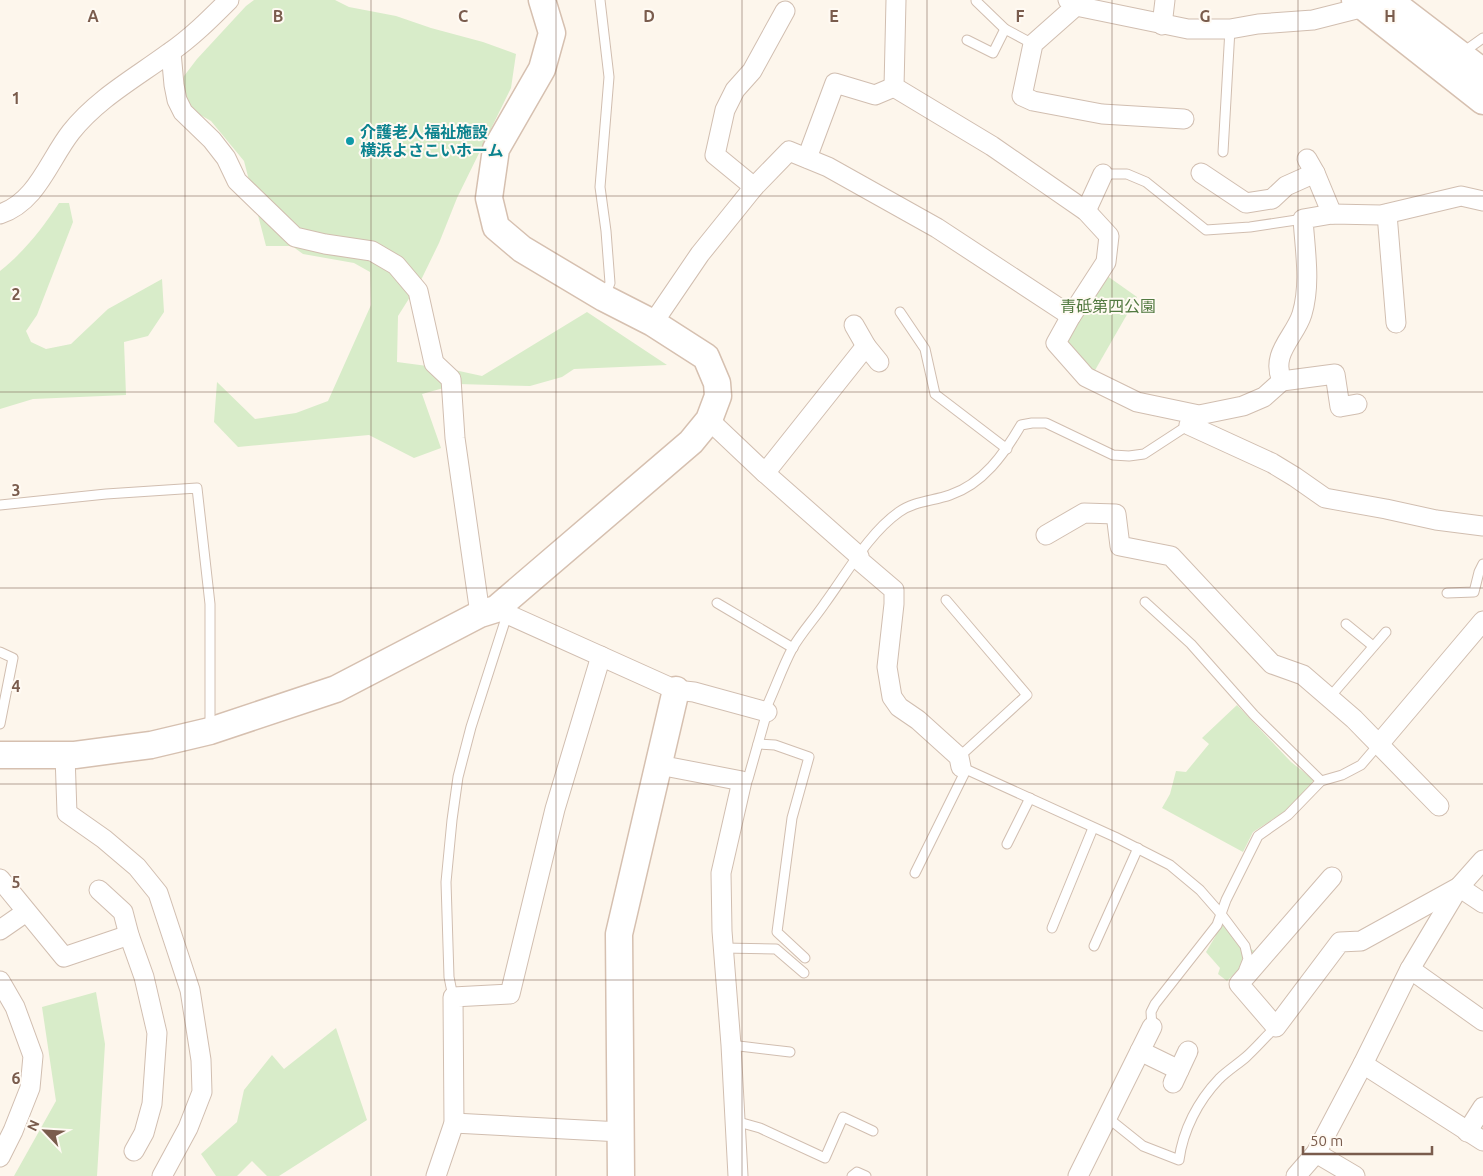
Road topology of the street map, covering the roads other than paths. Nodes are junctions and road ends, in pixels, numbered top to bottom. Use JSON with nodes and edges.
{"nodes":[{"id":1,"x":229,"y":0,"type":"edge"},
{"id":2,"x":542,"y":0,"type":"edge"},
{"id":3,"x":600,"y":0,"type":"edge"},
{"id":4,"x":896,"y":0,"type":"edge"},
{"id":5,"x":1165,"y":0,"type":"edge"},
{"id":6,"x":976,"y":1,"type":"edge"},
{"id":7,"x":1378,"y":2,"type":"edge"},
{"id":8,"x":1072,"y":3,"type":"edge"},
{"id":9,"x":785,"y":12,"type":"dead end"},
{"id":10,"x":1162,"y":25,"type":"junction"},
{"id":11,"x":1005,"y":29,"type":"junction"},
{"id":12,"x":1230,"y":29,"type":"junction"},
{"id":13,"x":1483,"y":38,"type":"edge"},
{"id":14,"x":967,"y":40,"type":"dead end"},
{"id":15,"x":1033,"y":44,"type":"junction"},
{"id":16,"x":171,"y":52,"type":"junction"},
{"id":17,"x":1460,"y":54,"type":"junction"},
{"id":18,"x":1483,"y":72,"type":"edge"},
{"id":19,"x":894,"y":87,"type":"junction"},
{"id":20,"x":1483,"y":101,"type":"edge"},
{"id":21,"x":1184,"y":119,"type":"dead end"},
{"id":22,"x":1223,"y":152,"type":"dead end"},
{"id":23,"x":807,"y":158,"type":"junction"},
{"id":24,"x":1201,"y":173,"type":"dead end"},
{"id":25,"x":1102,"y":174,"type":"joint"},
{"id":26,"x":754,"y":187,"type":"junction"},
{"id":27,"x":1483,"y":201,"type":"edge"},
{"id":28,"x":1086,"y":212,"type":"junction"},
{"id":29,"x":0,"y":214,"type":"edge"},
{"id":30,"x":1332,"y":214,"type":"junction"},
{"id":31,"x":1388,"y":214,"type":"junction"},
{"id":32,"x":1304,"y":218,"type":"junction"},
{"id":33,"x":604,"y":298,"type":"junction"},
{"id":34,"x":900,"y":312,"type":"dead end"},
{"id":35,"x":1071,"y":316,"type":"junction"},
{"id":36,"x":653,"y":323,"type":"junction"},
{"id":37,"x":1396,"y":323,"type":"dead end"},
{"id":38,"x":854,"y":325,"type":"dead end"},
{"id":39,"x":866,"y":346,"type":"junction"},
{"id":40,"x":879,"y":362,"type":"dead end"},
{"id":41,"x":1282,"y":381,"type":"junction"},
{"id":42,"x":1357,"y":404,"type":"dead end"},
{"id":43,"x":709,"y":420,"type":"junction"},
{"id":44,"x":1194,"y":420,"type":"junction"},
{"id":45,"x":1007,"y":449,"type":"junction"},
{"id":46,"x":765,"y":473,"type":"junction"},
{"id":47,"x":0,"y":505,"type":"edge"},
{"id":48,"x":1483,"y":526,"type":"edge"},
{"id":49,"x":1046,"y":535,"type":"dead end"},
{"id":50,"x":859,"y":556,"type":"junction"},
{"id":51,"x":1483,"y":564,"type":"edge"},
{"id":52,"x":1447,"y":593,"type":"dead end"},
{"id":53,"x":946,"y":600,"type":"dead end"},
{"id":54,"x":1145,"y":602,"type":"dead end"},
{"id":55,"x":717,"y":604,"type":"dead end"},
{"id":56,"x":495,"y":613,"type":"junction"},
{"id":57,"x":1483,"y":621,"type":"edge"},
{"id":58,"x":1346,"y":624,"type":"dead end"},
{"id":59,"x":1386,"y":632,"type":"dead end"},
{"id":60,"x":1374,"y":646,"type":"junction"},
{"id":61,"x":793,"y":648,"type":"junction"},
{"id":62,"x":0,"y":652,"type":"edge"},
{"id":63,"x":601,"y":656,"type":"junction"},
{"id":64,"x":676,"y":690,"type":"junction"},
{"id":65,"x":1329,"y":698,"type":"junction"},
{"id":66,"x":767,"y":712,"type":"junction"},
{"id":67,"x":0,"y":724,"type":"edge"},
{"id":68,"x":210,"y":731,"type":"junction"},
{"id":69,"x":758,"y":744,"type":"junction"},
{"id":70,"x":1379,"y":744,"type":"junction"},
{"id":71,"x":0,"y":754,"type":"edge"},
{"id":72,"x":65,"y":754,"type":"junction"},
{"id":73,"x":659,"y":765,"type":"junction"},
{"id":74,"x":962,"y":765,"type":"junction"},
{"id":75,"x":1321,"y":781,"type":"junction"},
{"id":76,"x":742,"y":782,"type":"junction"},
{"id":77,"x":1030,"y":798,"type":"junction"},
{"id":78,"x":1439,"y":806,"type":"dead end"},
{"id":79,"x":1093,"y":828,"type":"junction"},
{"id":80,"x":1007,"y":844,"type":"dead end"},
{"id":81,"x":1138,"y":848,"type":"junction"},
{"id":82,"x":1483,"y":860,"type":"edge"},
{"id":83,"x":914,"y":873,"type":"dead end"},
{"id":84,"x":1332,"y":877,"type":"dead end"},
{"id":85,"x":0,"y":879,"type":"edge"},
{"id":86,"x":1459,"y":887,"type":"junction"},
{"id":87,"x":99,"y":890,"type":"dead end"},
{"id":88,"x":1483,"y":903,"type":"edge"},
{"id":89,"x":26,"y":912,"type":"junction"},
{"id":90,"x":1221,"y":914,"type":"junction"},
{"id":91,"x":1052,"y":928,"type":"dead end"},
{"id":92,"x":0,"y":930,"type":"edge"},
{"id":93,"x":129,"y":935,"type":"junction"},
{"id":94,"x":1094,"y":946,"type":"dead end"},
{"id":95,"x":723,"y":948,"type":"junction"},
{"id":96,"x":805,"y":958,"type":"dead end"},
{"id":97,"x":1410,"y":969,"type":"junction"},
{"id":98,"x":804,"y":974,"type":"dead end"},
{"id":99,"x":0,"y":981,"type":"edge"},
{"id":100,"x":1239,"y":984,"type":"junction"},
{"id":101,"x":453,"y":997,"type":"junction"},
{"id":102,"x":1483,"y":1021,"type":"edge"},
{"id":103,"x":1152,"y":1026,"type":"joint"},
{"id":104,"x":1276,"y":1027,"type":"junction"},
{"id":105,"x":731,"y":1045,"type":"junction"},
{"id":106,"x":1188,"y":1051,"type":"dead end"},
{"id":107,"x":790,"y":1052,"type":"dead end"},
{"id":108,"x":1140,"y":1052,"type":"junction"},
{"id":109,"x":1363,"y":1064,"type":"junction"},
{"id":110,"x":1483,"y":1107,"type":"edge"},
{"id":111,"x":1108,"y":1118,"type":"junction"},
{"id":112,"x":735,"y":1121,"type":"junction"},
{"id":113,"x":454,"y":1123,"type":"junction"},
{"id":114,"x":873,"y":1131,"type":"dead end"},
{"id":115,"x":621,"y":1132,"type":"junction"},
{"id":116,"x":1467,"y":1132,"type":"junction"},
{"id":117,"x":1483,"y":1141,"type":"edge"},
{"id":118,"x":134,"y":1151,"type":"dead end"},
{"id":119,"x":1316,"y":1153,"type":"junction"},
{"id":120,"x":0,"y":1157,"type":"edge"},
{"id":121,"x":162,"y":1176,"type":"edge"},
{"id":122,"x":436,"y":1176,"type":"edge"},
{"id":123,"x":621,"y":1176,"type":"edge"},
{"id":124,"x":738,"y":1176,"type":"edge"},
{"id":125,"x":852,"y":1176,"type":"edge"},
{"id":126,"x":866,"y":1176,"type":"edge"},
{"id":127,"x":1079,"y":1176,"type":"edge"},
{"id":128,"x":1296,"y":1176,"type":"edge"},
{"id":129,"x":1355,"y":1176,"type":"edge"}],
"edges":[{"from":1,"to":16,"type":"street"},
{"from":2,"to":33,"type":"street"},
{"from":3,"to":33,"type":"lane"},
{"from":4,"to":19,"type":"street"},
{"from":5,"to":10,"type":"street"},
{"from":6,"to":11,"type":"lane"},
{"from":7,"to":12,"type":"street"},
{"from":7,"to":17,"type":"street"},
{"from":7,"to":20,"type":"street"},
{"from":8,"to":10,"type":"street"},
{"from":8,"to":15,"type":"street"},
{"from":9,"to":26,"type":"street"},
{"from":10,"to":12,"type":"street"},
{"from":11,"to":14,"type":"lane"},
{"from":11,"to":15,"type":"lane"},
{"from":12,"to":22,"type":"lane"},
{"from":13,"to":17,"type":"lane"},
{"from":15,"to":21,"type":"street"},
{"from":16,"to":29,"type":"street"},
{"from":16,"to":56,"type":"street"},
{"from":17,"to":18,"type":"street"},
{"from":19,"to":23,"type":"street"},
{"from":19,"to":28,"type":"street"},
{"from":23,"to":26,"type":"street"},
{"from":23,"to":35,"type":"street"},
{"from":24,"to":30,"type":"street"},
{"from":25,"to":28,"type":"street"},
{"from":25,"to":32,"type":"lane"},
{"from":26,"to":36,"type":"street"},
{"from":27,"to":31,"type":"street"},
{"from":28,"to":35,"type":"street"},
{"from":30,"to":31,"type":"street"},
{"from":30,"to":32,"type":"street"},
{"from":31,"to":37,"type":"street"},
{"from":32,"to":41,"type":"street"},
{"from":33,"to":36,"type":"street"},
{"from":34,"to":45,"type":"lane"},
{"from":35,"to":44,"type":"street"},
{"from":36,"to":43,"type":"street"},
{"from":38,"to":39,"type":"street"},
{"from":39,"to":40,"type":"street"},
{"from":39,"to":46,"type":"street"},
{"from":41,"to":42,"type":"street"},
{"from":41,"to":44,"type":"street"},
{"from":43,"to":46,"type":"street"},
{"from":43,"to":56,"type":"street"},
{"from":44,"to":45,"type":"lane"},
{"from":44,"to":48,"type":"street"},
{"from":45,"to":50,"type":"lane"},
{"from":46,"to":50,"type":"street"},
{"from":47,"to":68,"type":"lane"},
{"from":49,"to":65,"type":"street"},
{"from":50,"to":61,"type":"lane"},
{"from":50,"to":74,"type":"street"},
{"from":51,"to":52,"type":"lane"},
{"from":53,"to":74,"type":"lane"},
{"from":54,"to":75,"type":"lane"},
{"from":55,"to":61,"type":"lane"},
{"from":56,"to":63,"type":"street"},
{"from":56,"to":68,"type":"street"},
{"from":56,"to":101,"type":"lane"},
{"from":57,"to":70,"type":"street"},
{"from":58,"to":60,"type":"lane"},
{"from":59,"to":60,"type":"lane"},
{"from":60,"to":65,"type":"lane"},
{"from":61,"to":66,"type":"lane"},
{"from":62,"to":67,"type":"lane"},
{"from":63,"to":64,"type":"street"},
{"from":63,"to":101,"type":"street"},
{"from":64,"to":66,"type":"street"},
{"from":64,"to":73,"type":"street"},
{"from":65,"to":70,"type":"street"},
{"from":66,"to":69,"type":"lane"},
{"from":68,"to":72,"type":"street"},
{"from":69,"to":76,"type":"lane"},
{"from":69,"to":96,"type":"lane"},
{"from":70,"to":75,"type":"lane"},
{"from":70,"to":78,"type":"street"},
{"from":71,"to":72,"type":"street"},
{"from":72,"to":121,"type":"street"},
{"from":73,"to":76,"type":"street"},
{"from":73,"to":115,"type":"street"},
{"from":74,"to":77,"type":"lane"},
{"from":74,"to":83,"type":"lane"},
{"from":75,"to":90,"type":"lane"},
{"from":76,"to":95,"type":"street"},
{"from":77,"to":79,"type":"lane"},
{"from":77,"to":80,"type":"lane"},
{"from":79,"to":81,"type":"lane"},
{"from":79,"to":91,"type":"lane"},
{"from":81,"to":90,"type":"lane"},
{"from":81,"to":94,"type":"lane"},
{"from":82,"to":86,"type":"street"},
{"from":84,"to":100,"type":"street"},
{"from":85,"to":89,"type":"street"},
{"from":86,"to":88,"type":"street"},
{"from":86,"to":97,"type":"street"},
{"from":86,"to":104,"type":"street"},
{"from":87,"to":93,"type":"street"},
{"from":89,"to":92,"type":"street"},
{"from":89,"to":93,"type":"street"},
{"from":90,"to":100,"type":"lane"},
{"from":90,"to":103,"type":"lane"},
{"from":93,"to":118,"type":"street"},
{"from":95,"to":98,"type":"lane"},
{"from":95,"to":105,"type":"street"},
{"from":97,"to":102,"type":"street"},
{"from":97,"to":109,"type":"street"},
{"from":99,"to":120,"type":"street"},
{"from":100,"to":104,"type":"street"},
{"from":101,"to":113,"type":"street"},
{"from":103,"to":108,"type":"street"},
{"from":104,"to":111,"type":"lane"},
{"from":105,"to":107,"type":"lane"},
{"from":105,"to":112,"type":"street"},
{"from":106,"to":108,"type":"street"},
{"from":108,"to":111,"type":"street"},
{"from":109,"to":116,"type":"street"},
{"from":109,"to":119,"type":"street"},
{"from":110,"to":116,"type":"street"},
{"from":111,"to":127,"type":"street"},
{"from":112,"to":114,"type":"lane"},
{"from":112,"to":124,"type":"street"},
{"from":113,"to":115,"type":"street"},
{"from":113,"to":122,"type":"street"},
{"from":115,"to":123,"type":"street"},
{"from":116,"to":117,"type":"street"},
{"from":119,"to":128,"type":"street"},
{"from":119,"to":129,"type":"street"},
{"from":125,"to":126,"type":"lane"}]}
